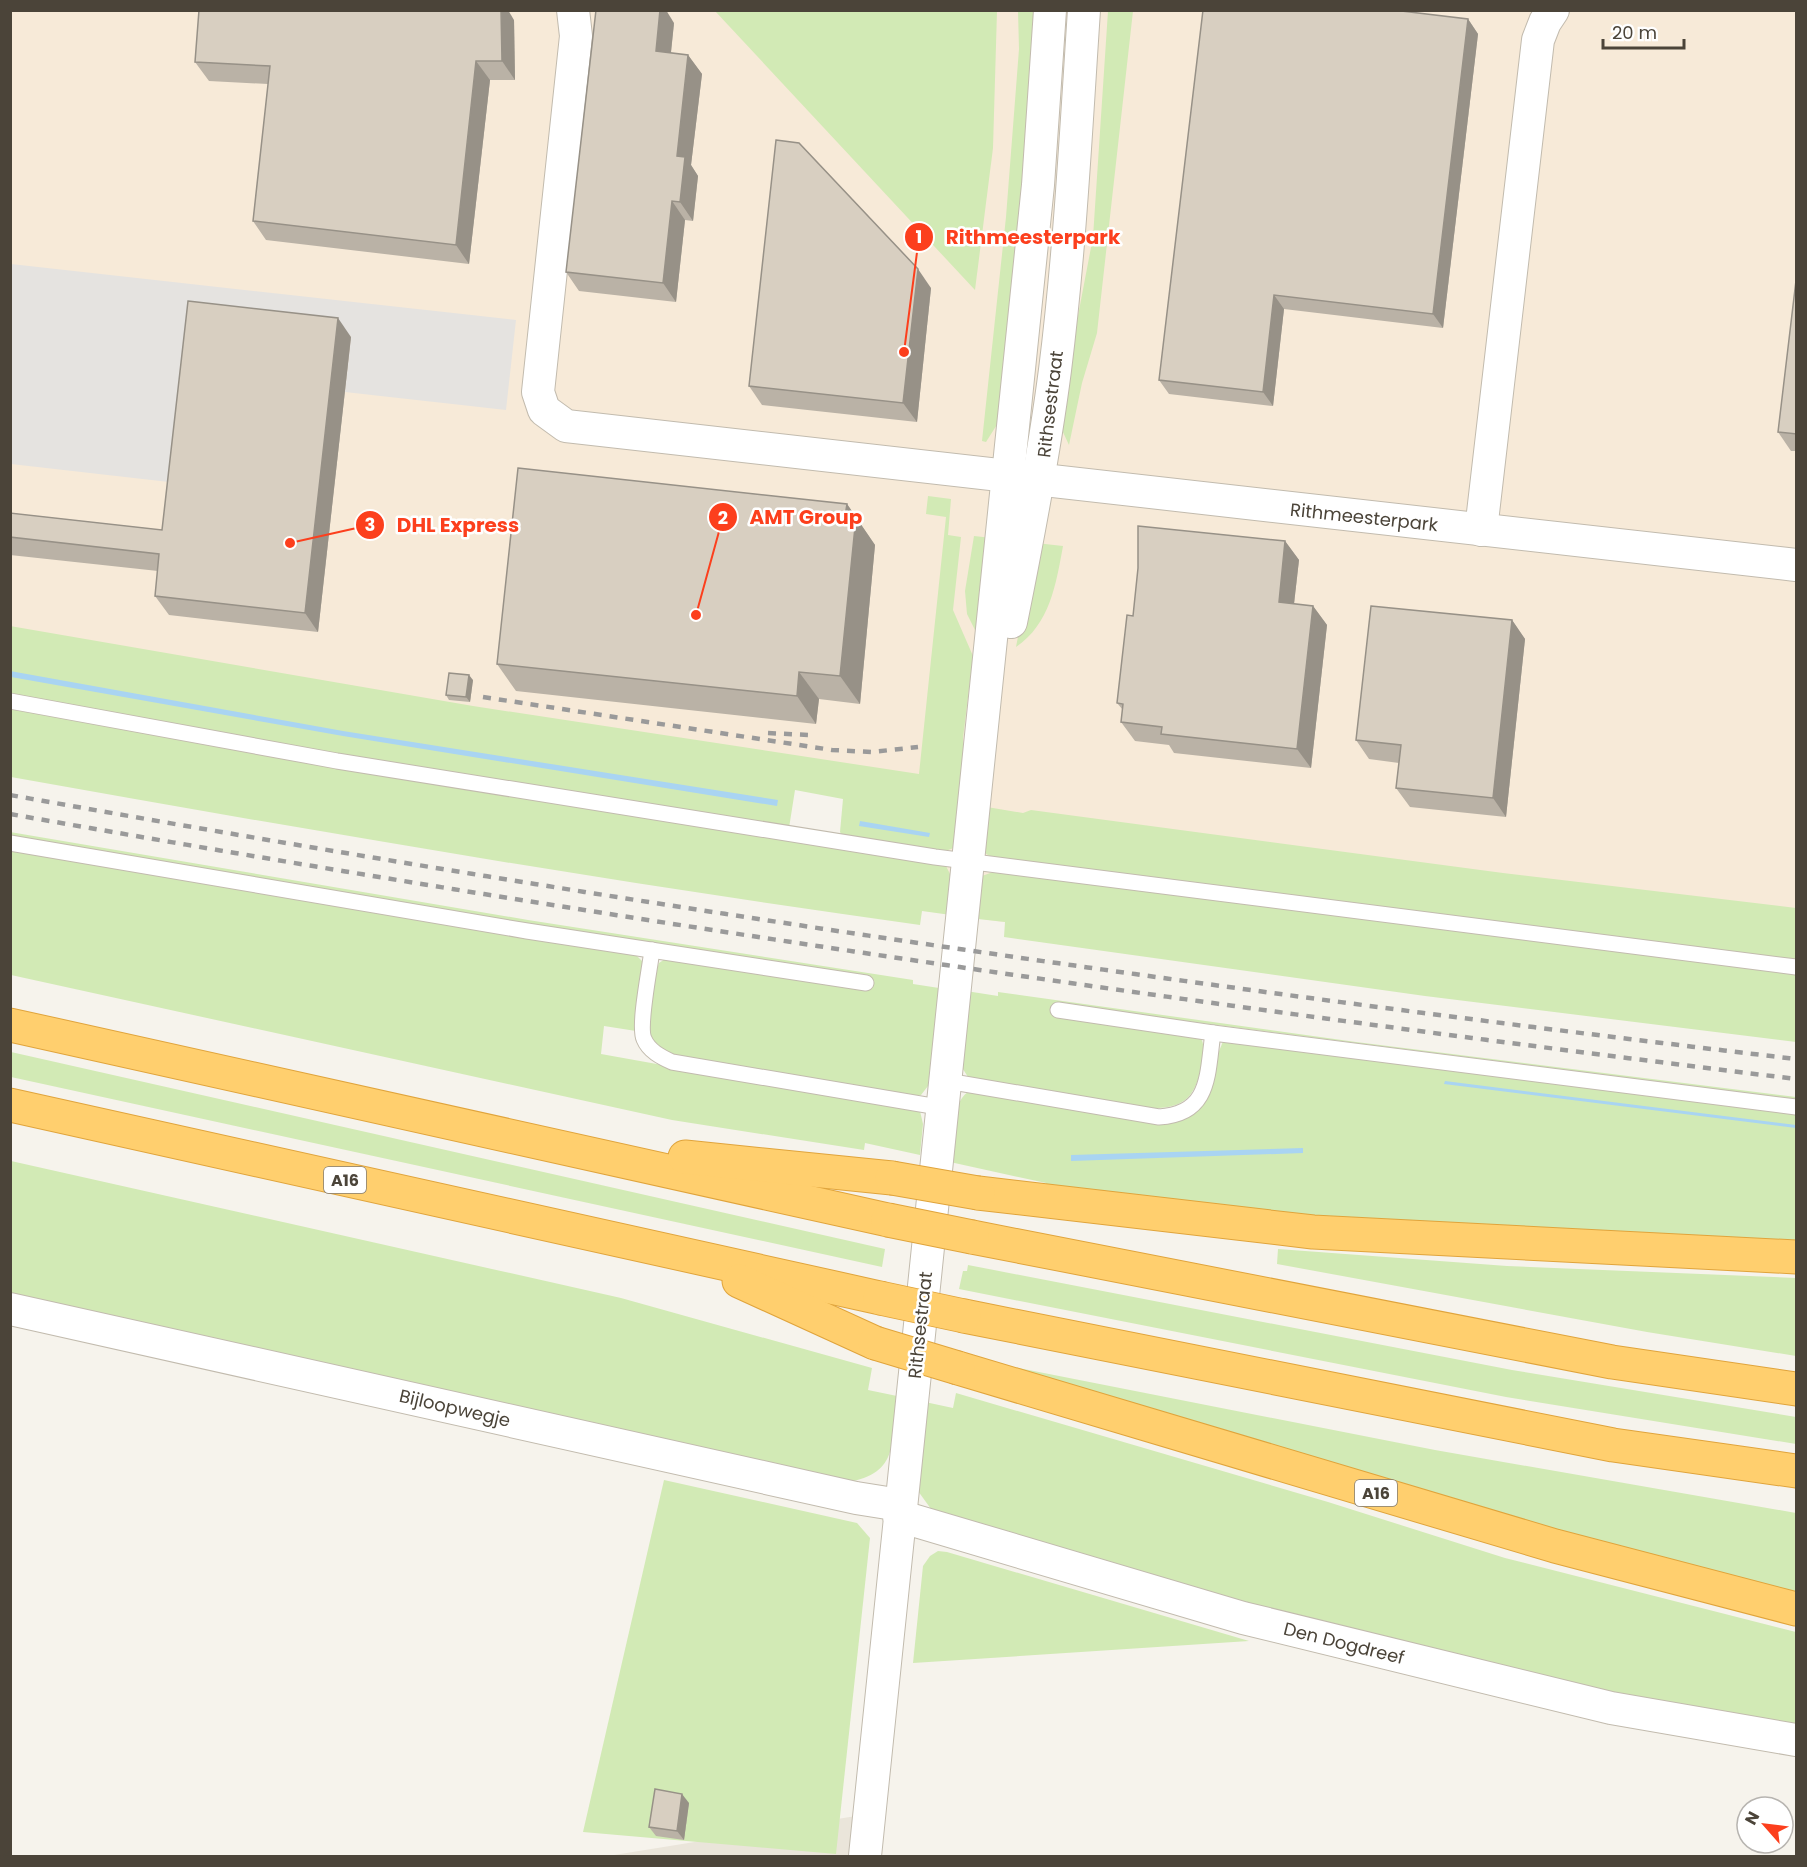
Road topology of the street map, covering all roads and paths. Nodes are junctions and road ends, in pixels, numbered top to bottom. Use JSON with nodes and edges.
{"nodes":[{"id":1,"x":573,"y":10,"type":"edge"},
{"id":2,"x":1050,"y":10,"type":"edge"},
{"id":3,"x":1084,"y":10,"type":"edge"},
{"id":4,"x":1553,"y":10,"type":"edge"},
{"id":5,"x":1008,"y":476,"type":"junction"},
{"id":6,"x":1040,"y":480,"type":"junction"},
{"id":7,"x":1481,"y":530,"type":"junction"},
{"id":8,"x":1797,"y":565,"type":"edge"},
{"id":9,"x":10,"y":701,"type":"edge"},
{"id":10,"x":977,"y":793,"type":"junction"},
{"id":11,"x":10,"y":843,"type":"edge"},
{"id":12,"x":969,"y":862,"type":"junction"},
{"id":13,"x":652,"y":950,"type":"junction"},
{"id":14,"x":1797,"y":967,"type":"edge"},
{"id":15,"x":866,"y":983,"type":"dead end"},
{"id":16,"x":1058,"y":1010,"type":"dead end"},
{"id":17,"x":10,"y":1025,"type":"edge"},
{"id":18,"x":1213,"y":1034,"type":"junction"},
{"id":19,"x":945,"y":1094,"type":"junction"},
{"id":20,"x":10,"y":1105,"type":"edge"},
{"id":21,"x":1797,"y":1107,"type":"edge"},
{"id":22,"x":533,"y":1141,"type":"junction"},
{"id":23,"x":680,"y":1254,"type":"junction"},
{"id":24,"x":1797,"y":1257,"type":"edge"},
{"id":25,"x":10,"y":1309,"type":"edge"},
{"id":26,"x":1797,"y":1389,"type":"edge"},
{"id":27,"x":1797,"y":1471,"type":"edge"},
{"id":28,"x":900,"y":1510,"type":"junction"},
{"id":29,"x":1797,"y":1609,"type":"edge"},
{"id":30,"x":1797,"y":1740,"type":"edge"},
{"id":31,"x":865,"y":1857,"type":"edge"}],
"edges":[{"from":1,"to":5,"type":"street","name":"Rithmeesterpark"},
{"from":2,"to":5,"type":"street","name":"Rithsestraat"},
{"from":3,"to":6,"type":"street","name":"Rithsestraat"},
{"from":4,"to":7,"type":"street"},
{"from":5,"to":6,"type":"street","name":"Rithmeesterpark"},
{"from":5,"to":10,"type":"street","name":"Rithsestraat"},
{"from":6,"to":7,"type":"street","name":"Rithmeesterpark"},
{"from":6,"to":10,"type":"street","name":"Rithsestraat"},
{"from":7,"to":8,"type":"street","name":"Rithmeesterpark"},
{"from":9,"to":12,"type":"lane"},
{"from":10,"to":12,"type":"street","name":"Rithsestraat"},
{"from":11,"to":13,"type":"lane"},
{"from":12,"to":14,"type":"lane"},
{"from":12,"to":19,"type":"street","name":"Rithsestraat"},
{"from":13,"to":15,"type":"lane"},
{"from":13,"to":19,"type":"lane"},
{"from":16,"to":18,"type":"lane"},
{"from":17,"to":22,"type":"highway"},
{"from":18,"to":19,"type":"lane"},
{"from":18,"to":21,"type":"lane"},
{"from":19,"to":28,"type":"street","name":"Rithsestraat"},
{"from":20,"to":23,"type":"highway","number":"A16"},
{"from":22,"to":24,"type":"highway","bridge":true},
{"from":22,"to":26,"type":"highway","bridge":true},
{"from":23,"to":27,"type":"highway","number":"A16","bridge":true},
{"from":23,"to":29,"type":"highway","number":"A16","bridge":true},
{"from":25,"to":28,"type":"street","name":"Bijloopwegje"},
{"from":28,"to":30,"type":"street","name":"Den Dogdreef"},
{"from":28,"to":31,"type":"street","name":"Rithsestraat"}]}
